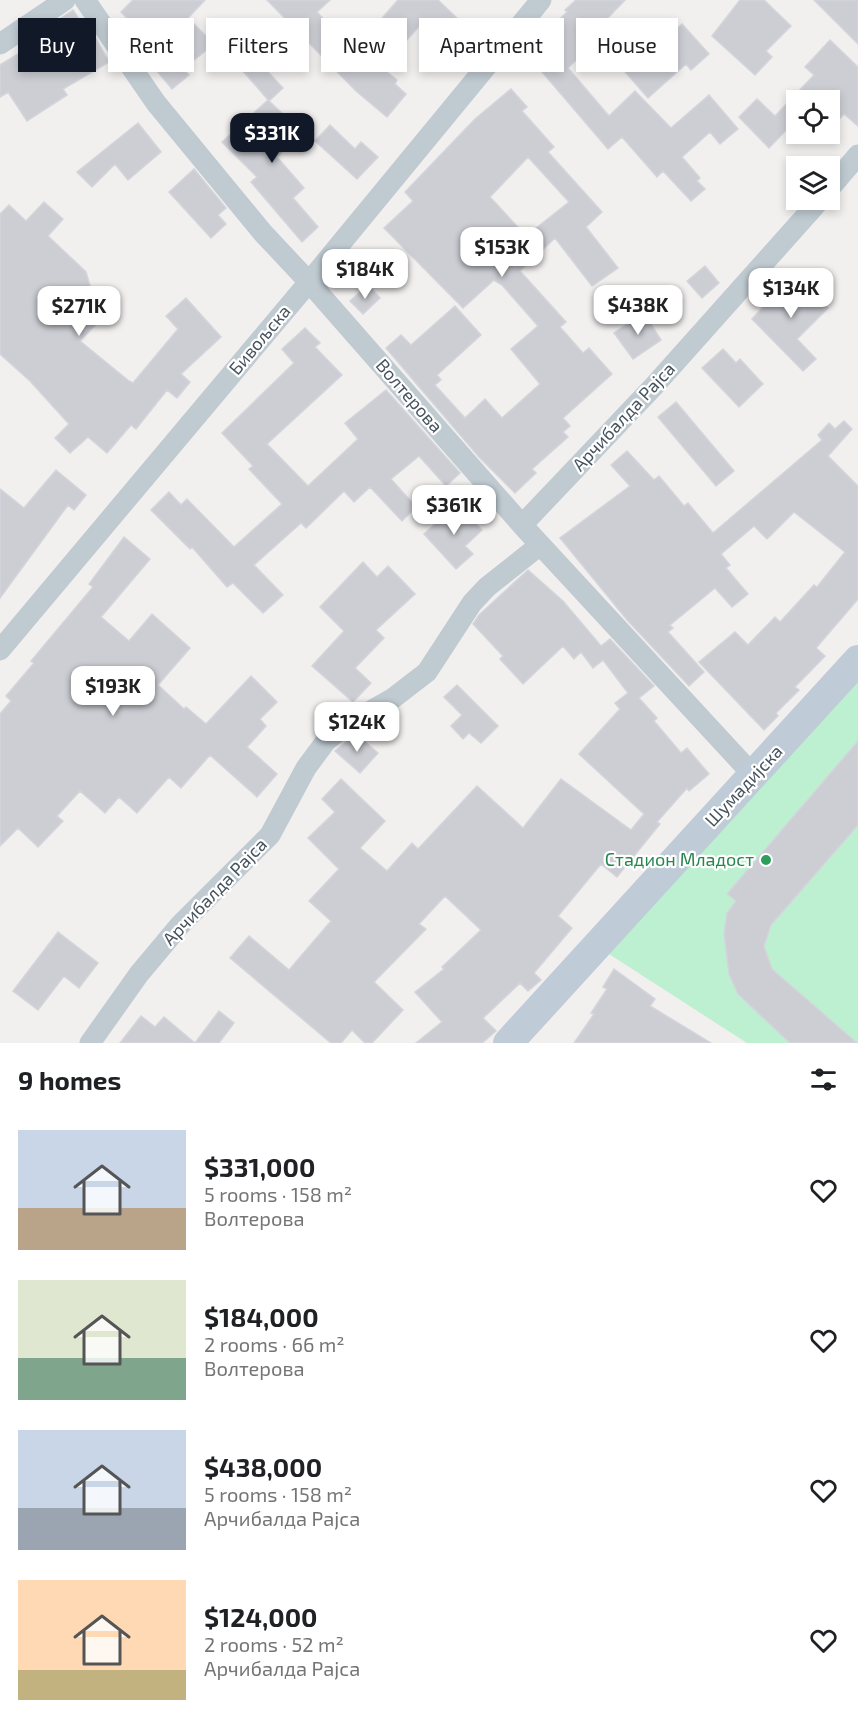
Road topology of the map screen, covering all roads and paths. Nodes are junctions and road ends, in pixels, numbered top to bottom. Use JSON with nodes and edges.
{"nodes":[{"id":1,"x":65,"y":0,"type":"edge"},
{"id":2,"x":85,"y":0,"type":"edge"},
{"id":3,"x":541,"y":0,"type":"edge"},
{"id":4,"x":0,"y":44,"type":"edge"},
{"id":5,"x":858,"y":155,"type":"edge"},
{"id":6,"x":840,"y":176,"type":"edge"},
{"id":7,"x":811,"y":210,"type":"edge"},
{"id":8,"x":309,"y":282,"type":"junction"},
{"id":9,"x":522,"y":525,"type":"junction"},
{"id":10,"x":540,"y":545,"type":"junction"},
{"id":11,"x":0,"y":650,"type":"edge"},
{"id":12,"x":858,"y":660,"type":"edge"},
{"id":13,"x":754,"y":776,"type":"junction"},
{"id":14,"x":90,"y":1043,"type":"edge"},
{"id":15,"x":507,"y":1043,"type":"edge"}],
"edges":[{"from":1,"to":4,"type":"street"},
{"from":2,"to":8,"type":"street","name":"Волтерова"},
{"from":3,"to":8,"type":"street","name":"Бивољска"},
{"from":5,"to":6,"type":"street"},
{"from":7,"to":9,"type":"street","name":"Арчибалда Рајса"},
{"from":8,"to":9,"type":"street","name":"Волтерова"},
{"from":8,"to":11,"type":"street","name":"Бивољска"},
{"from":9,"to":10,"type":"street","name":"Волтерова"},
{"from":10,"to":13,"type":"street","name":"Волтерова"},
{"from":10,"to":14,"type":"street","name":"Арчибалда Рајса"},
{"from":12,"to":13,"type":"street","name":"Шумадијска"},
{"from":13,"to":15,"type":"street","name":"Шумадијска"}]}
